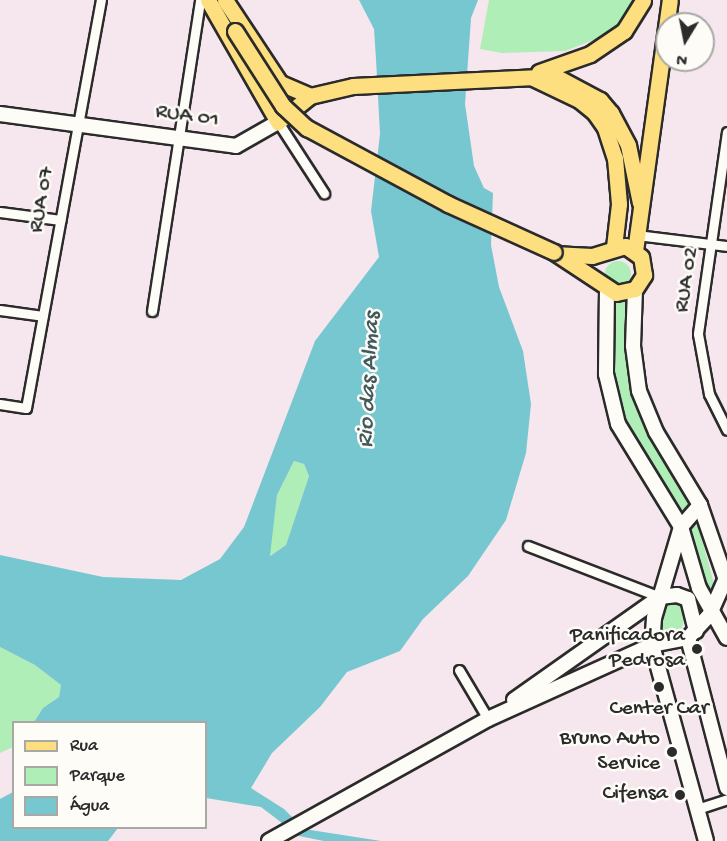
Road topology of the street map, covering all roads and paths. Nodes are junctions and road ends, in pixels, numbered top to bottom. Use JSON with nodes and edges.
{"nodes":[{"id":1,"x":101,"y":0,"type":"edge"},
{"id":2,"x":200,"y":0,"type":"edge"},
{"id":3,"x":208,"y":0,"type":"edge"},
{"id":4,"x":224,"y":0,"type":"edge"},
{"id":5,"x":643,"y":0,"type":"edge"},
{"id":6,"x":670,"y":0,"type":"edge"},
{"id":7,"x":234,"y":30,"type":"junction"},
{"id":8,"x":528,"y":76,"type":"junction"},
{"id":9,"x":310,"y":96,"type":"junction"},
{"id":10,"x":0,"y":114,"type":"edge"},
{"id":11,"x":278,"y":122,"type":"junction"},
{"id":12,"x":76,"y":124,"type":"junction"},
{"id":13,"x":727,"y":132,"type":"edge"},
{"id":14,"x":178,"y":138,"type":"junction"},
{"id":15,"x":324,"y":193,"type":"dead end"},
{"id":16,"x":640,"y":203,"type":"junction"},
{"id":17,"x":0,"y":212,"type":"edge"},
{"id":18,"x":60,"y":220,"type":"junction"},
{"id":19,"x":636,"y":243,"type":"junction"},
{"id":20,"x":713,"y":244,"type":"junction"},
{"id":21,"x":727,"y":246,"type":"edge"},
{"id":22,"x":611,"y":248,"type":"junction"},
{"id":23,"x":556,"y":253,"type":"junction"},
{"id":24,"x":604,"y":286,"type":"junction"},
{"id":25,"x":635,"y":289,"type":"junction"},
{"id":26,"x":0,"y":310,"type":"edge"},
{"id":27,"x":152,"y":310,"type":"dead end"},
{"id":28,"x":43,"y":316,"type":"junction"},
{"id":29,"x":0,"y":404,"type":"edge"},
{"id":30,"x":727,"y":430,"type":"edge"},
{"id":31,"x":700,"y":505,"type":"junction"},
{"id":32,"x":681,"y":527,"type":"junction"},
{"id":33,"x":528,"y":546,"type":"dead end"},
{"id":34,"x":726,"y":581,"type":"edge"},
{"id":35,"x":660,"y":597,"type":"junction"},
{"id":36,"x":710,"y":614,"type":"junction"},
{"id":37,"x":692,"y":634,"type":"junction"},
{"id":38,"x":727,"y":638,"type":"edge"},
{"id":39,"x":651,"y":645,"type":"junction"},
{"id":40,"x":459,"y":670,"type":"dead end"},
{"id":41,"x":488,"y":719,"type":"junction"},
{"id":42,"x":727,"y":788,"type":"edge"},
{"id":43,"x":727,"y":799,"type":"edge"},
{"id":44,"x":697,"y":809,"type":"junction"},
{"id":45,"x":269,"y":841,"type":"edge"},
{"id":46,"x":706,"y":841,"type":"edge"}],
"edges":[{"from":1,"to":12,"type":"street","name":"RUA 07"},
{"from":2,"to":14,"type":"street"},
{"from":3,"to":7,"type":"main road"},
{"from":3,"to":11,"type":"main road"},
{"from":4,"to":7,"type":"main road"},
{"from":4,"to":9,"type":"main road"},
{"from":5,"to":8,"type":"main road"},
{"from":6,"to":16,"type":"main road"},
{"from":7,"to":23,"type":"main road","bridge":true},
{"from":8,"to":9,"type":"main road","name":"RUA 01"},
{"from":8,"to":16,"type":"main road","name":"RUA 01"},
{"from":8,"to":22,"type":"main road"},
{"from":9,"to":11,"type":"main road","name":"RUA 01"},
{"from":10,"to":12,"type":"main road","name":"RUA 01"},
{"from":11,"to":14,"type":"main road","name":"RUA 01"},
{"from":11,"to":15,"type":"street"},
{"from":12,"to":14,"type":"main road","name":"RUA 01"},
{"from":12,"to":18,"type":"street","name":"RUA 07"},
{"from":13,"to":20,"type":"street","name":"RUA 02"},
{"from":14,"to":27,"type":"street"},
{"from":16,"to":19,"type":"main road"},
{"from":17,"to":18,"type":"street"},
{"from":18,"to":28,"type":"street","name":"RUA 07"},
{"from":19,"to":20,"type":"street"},
{"from":19,"to":22,"type":"main road"},
{"from":19,"to":25,"type":"main road"},
{"from":20,"to":21,"type":"street"},
{"from":20,"to":30,"type":"street","name":"RUA 02"},
{"from":22,"to":23,"type":"main road"},
{"from":22,"to":24,"type":"main road"},
{"from":23,"to":24,"type":"main road"},
{"from":24,"to":25,"type":"main road"},
{"from":24,"to":32,"type":"main road"},
{"from":25,"to":31,"type":"main road"},
{"from":26,"to":28,"type":"street"},
{"from":28,"to":29,"type":"street","name":"RUA 07"},
{"from":31,"to":32,"type":"main road"},
{"from":31,"to":34,"type":"main road"},
{"from":32,"to":35,"type":"main road"},
{"from":32,"to":36,"type":"main road"},
{"from":33,"to":35,"type":"street"},
{"from":34,"to":36,"type":"main road"},
{"from":35,"to":37,"type":"main road"},
{"from":35,"to":39,"type":"main road"},
{"from":35,"to":41,"type":"main road"},
{"from":36,"to":37,"type":"main road"},
{"from":36,"to":38,"type":"main road"},
{"from":37,"to":39,"type":"main road"},
{"from":37,"to":42,"type":"main road"},
{"from":39,"to":41,"type":"main road"},
{"from":39,"to":44,"type":"main road"},
{"from":40,"to":41,"type":"street"},
{"from":41,"to":45,"type":"main road"},
{"from":43,"to":44,"type":"street"},
{"from":44,"to":46,"type":"main road"}]}
